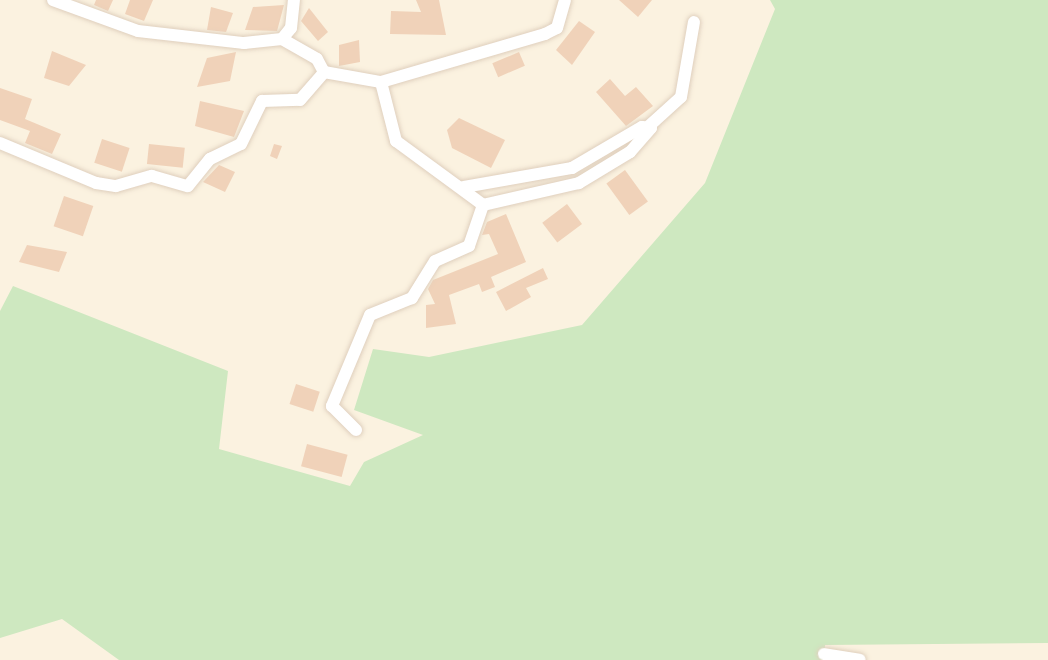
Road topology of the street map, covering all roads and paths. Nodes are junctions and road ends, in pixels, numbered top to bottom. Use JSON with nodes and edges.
{"nodes":[{"id":1,"x":53,"y":0,"type":"edge"},
{"id":2,"x":294,"y":0,"type":"edge"},
{"id":3,"x":565,"y":0,"type":"edge"},
{"id":4,"x":694,"y":22,"type":"dead end"},
{"id":5,"x":282,"y":39,"type":"junction"},
{"id":6,"x":324,"y":72,"type":"junction"},
{"id":7,"x":381,"y":82,"type":"junction"},
{"id":8,"x":649,"y":127,"type":"junction"},
{"id":9,"x":0,"y":144,"type":"edge"},
{"id":10,"x":464,"y":187,"type":"junction"},
{"id":11,"x":483,"y":205,"type":"junction"},
{"id":12,"x":356,"y":430,"type":"dead end"},
{"id":13,"x":824,"y":654,"type":"dead end"},
{"id":14,"x":860,"y":660,"type":"edge"}],
"edges":[{"from":1,"to":5,"type":"street"},
{"from":2,"to":5,"type":"street"},
{"from":3,"to":7,"type":"street"},
{"from":4,"to":8,"type":"street"},
{"from":5,"to":6,"type":"street"},
{"from":6,"to":7,"type":"street"},
{"from":6,"to":9,"type":"street"},
{"from":7,"to":10,"type":"street"},
{"from":8,"to":10,"type":"street"},
{"from":8,"to":11,"type":"street"},
{"from":10,"to":11,"type":"street"},
{"from":11,"to":12,"type":"street"},
{"from":13,"to":14,"type":"street"}]}
